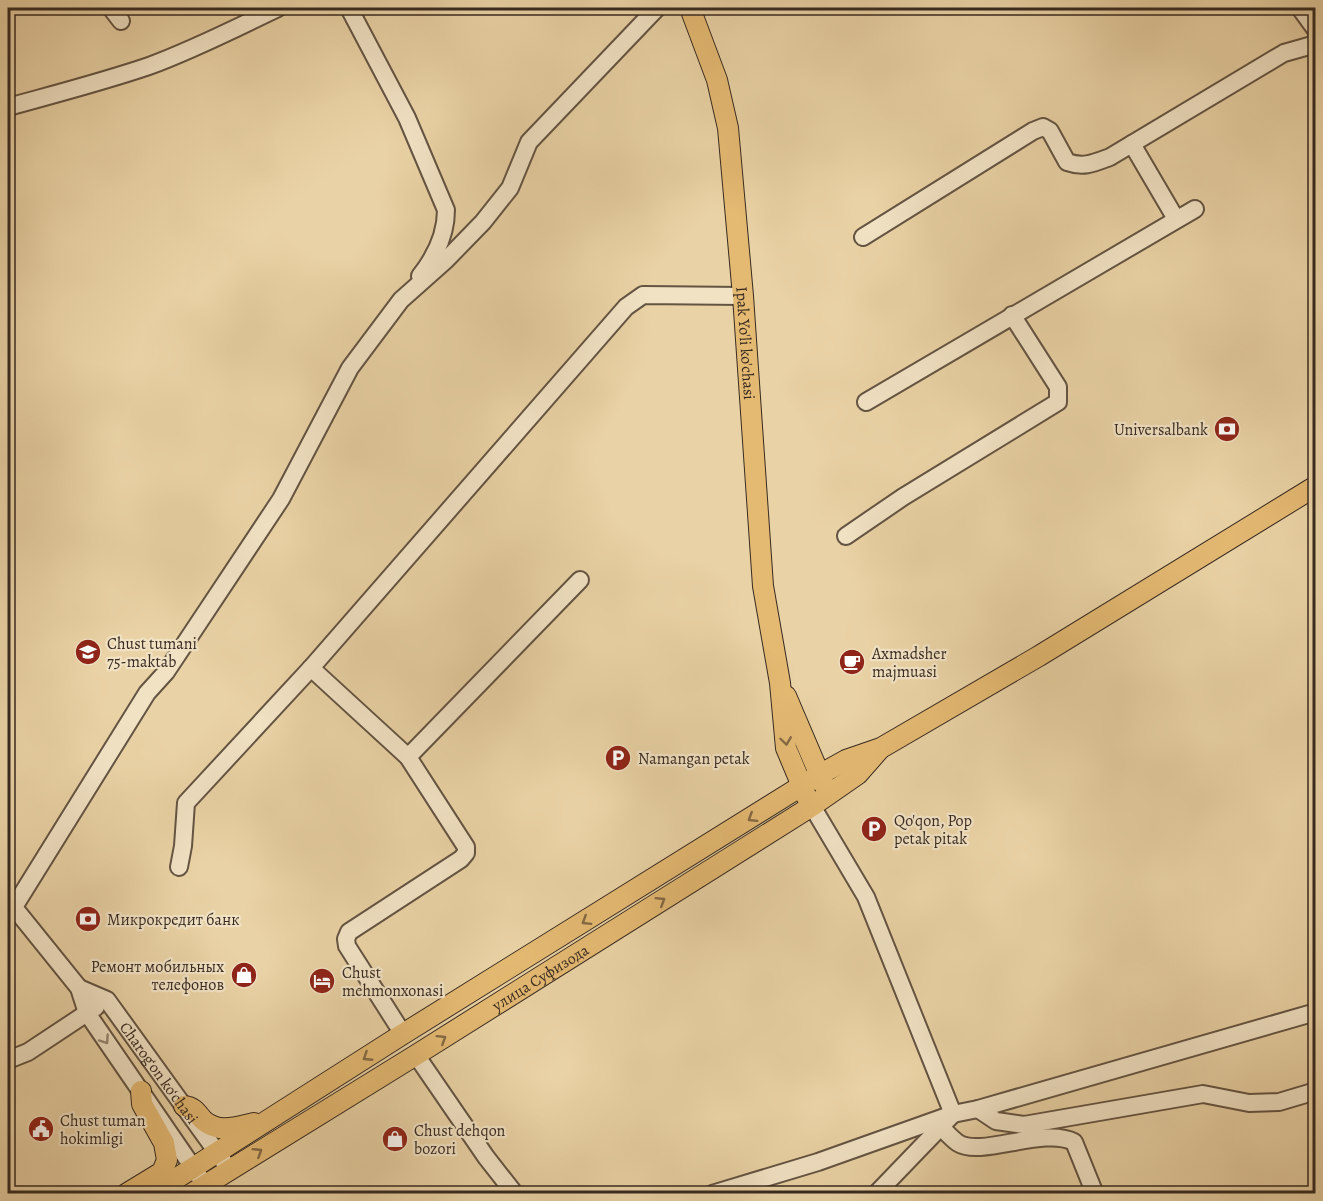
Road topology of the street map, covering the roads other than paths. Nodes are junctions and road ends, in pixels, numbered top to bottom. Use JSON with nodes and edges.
{"nodes":[{"id":1,"x":278,"y":8,"type":"edge"},
{"id":2,"x":349,"y":8,"type":"edge"},
{"id":3,"x":657,"y":8,"type":"edge"},
{"id":4,"x":1300,"y":8,"type":"edge"},
{"id":5,"x":696,"y":10,"type":"edge"},
{"id":6,"x":1316,"y":30,"type":"edge"},
{"id":7,"x":1316,"y":44,"type":"edge"},
{"id":8,"x":8,"y":107,"type":"edge"},
{"id":9,"x":1132,"y":144,"type":"junction"},
{"id":10,"x":1195,"y":209,"type":"dead end"},
{"id":11,"x":1176,"y":219,"type":"junction"},
{"id":12,"x":863,"y":237,"type":"dead end"},
{"id":13,"x":743,"y":296,"type":"junction"},
{"id":14,"x":401,"y":300,"type":"junction"},
{"id":15,"x":1011,"y":315,"type":"junction"},
{"id":16,"x":866,"y":402,"type":"dead end"},
{"id":17,"x":1316,"y":486,"type":"edge"},
{"id":18,"x":846,"y":536,"type":"dead end"},
{"id":19,"x":580,"y":580,"type":"dead end"},
{"id":20,"x":311,"y":668,"type":"junction"},
{"id":21,"x":780,"y":683,"type":"junction"},
{"id":22,"x":881,"y":748,"type":"junction"},
{"id":23,"x":408,"y":757,"type":"junction"},
{"id":24,"x":819,"y":776,"type":"junction"},
{"id":25,"x":801,"y":787,"type":"junction"},
{"id":26,"x":830,"y":794,"type":"junction"},
{"id":27,"x":812,"y":806,"type":"junction"},
{"id":28,"x":179,"y":867,"type":"dead end"},
{"id":29,"x":11,"y":903,"type":"edge"},
{"id":30,"x":79,"y":988,"type":"junction"},
{"id":31,"x":107,"y":1000,"type":"junction"},
{"id":32,"x":1316,"y":1012,"type":"edge"},
{"id":33,"x":87,"y":1013,"type":"junction"},
{"id":34,"x":403,"y":1034,"type":"junction"},
{"id":35,"x":416,"y":1055,"type":"junction"},
{"id":36,"x":8,"y":1060,"type":"edge"},
{"id":37,"x":141,"y":1091,"type":"junction"},
{"id":38,"x":1316,"y":1091,"type":"edge"},
{"id":39,"x":184,"y":1106,"type":"junction"},
{"id":40,"x":978,"y":1109,"type":"junction"},
{"id":41,"x":953,"y":1114,"type":"junction"},
{"id":42,"x":262,"y":1123,"type":"junction"},
{"id":43,"x":941,"y":1127,"type":"junction"},
{"id":44,"x":218,"y":1152,"type":"junction"},
{"id":45,"x":229,"y":1170,"type":"junction"},
{"id":46,"x":196,"y":1182,"type":"edge"},
{"id":47,"x":126,"y":1194,"type":"edge"},
{"id":48,"x":152,"y":1194,"type":"edge"},
{"id":49,"x":515,"y":1194,"type":"edge"},
{"id":50,"x":712,"y":1194,"type":"edge"},
{"id":51,"x":876,"y":1194,"type":"edge"},
{"id":52,"x":1095,"y":1194,"type":"edge"}],
"edges":[{"from":1,"to":8,"type":"street"},
{"from":2,"to":14,"type":"street"},
{"from":3,"to":14,"type":"street"},
{"from":4,"to":6,"type":"street"},
{"from":5,"to":13,"type":"main road","name":"Ipak Yo'li ko'chasi"},
{"from":7,"to":9,"type":"street"},
{"from":9,"to":11,"type":"street"},
{"from":9,"to":12,"type":"street"},
{"from":10,"to":11,"type":"street"},
{"from":11,"to":15,"type":"street"},
{"from":13,"to":20,"type":"street"},
{"from":13,"to":21,"type":"main road","name":"Ipak Yo'li ko'chasi"},
{"from":14,"to":29,"type":"street"},
{"from":15,"to":16,"type":"street"},
{"from":15,"to":18,"type":"street"},
{"from":17,"to":22,"type":"main road"},
{"from":19,"to":23,"type":"street"},
{"from":20,"to":23,"type":"street"},
{"from":20,"to":28,"type":"street"},
{"from":21,"to":24,"type":"main road","name":"Ipak Yo'li ko'chasi"},
{"from":21,"to":25,"type":"main road","name":"Ipak Yo'li ko'chasi","one_way":true},
{"from":22,"to":24,"type":"main road","name":"улица Суфизода"},
{"from":22,"to":26,"type":"main road","name":"улица Суфизода"},
{"from":23,"to":34,"type":"street"},
{"from":24,"to":25,"type":"main road","name":"улица Суфизода"},
{"from":24,"to":26,"type":"main road","name":"Ipak Yo'li ko'chasi"},
{"from":25,"to":27,"type":"main road","name":"Ipak Yo'li ko'chasi"},
{"from":25,"to":34,"type":"main road","name":"улица Суфизода","one_way":true},
{"from":26,"to":27,"type":"main road","name":"улица Суфизода"},
{"from":35,"to":27,"type":"main road","name":"улица Суфизода","one_way":true},
{"from":27,"to":41,"type":"street"},
{"from":29,"to":30,"type":"street","name":"Charog‘on ko‘chasi"},
{"from":30,"to":31,"type":"street","name":"Charog‘on ko‘chasi"},
{"from":30,"to":33,"type":"street","name":"Charog‘on ko‘chasi"},
{"from":31,"to":33,"type":"street"},
{"from":31,"to":39,"type":"street","name":"Charog‘on ko‘chasi"},
{"from":32,"to":40,"type":"street"},
{"from":33,"to":36,"type":"street"},
{"from":33,"to":37,"type":"street","name":"Charog‘on ko‘chasi","one_way":true},
{"from":34,"to":42,"type":"main road","name":"улица Суфизода","one_way":true},
{"from":45,"to":35,"type":"main road","name":"улица Суфизода","one_way":true},
{"from":35,"to":49,"type":"street"},
{"from":37,"to":46,"type":"street","name":"Charog‘on ko‘chasi"},
{"from":37,"to":47,"type":"main road"},
{"from":38,"to":40,"type":"street"},
{"from":39,"to":42,"type":"main road"},
{"from":39,"to":44,"type":"street","name":"Charog‘on ko‘chasi"},
{"from":40,"to":41,"type":"street"},
{"from":41,"to":43,"type":"street"},
{"from":41,"to":50,"type":"street"},
{"from":42,"to":44,"type":"main road","name":"улица Суфизода"},
{"from":43,"to":51,"type":"street"},
{"from":43,"to":52,"type":"street"},
{"from":44,"to":45,"type":"street","name":"Charog‘on ko‘chasi"},
{"from":44,"to":46,"type":"main road","name":"улица Суфизода"},
{"from":45,"to":46,"type":"main road","name":"улица Суфизода"},
{"from":46,"to":48,"type":"main road","name":"улица Суфизода"}]}
